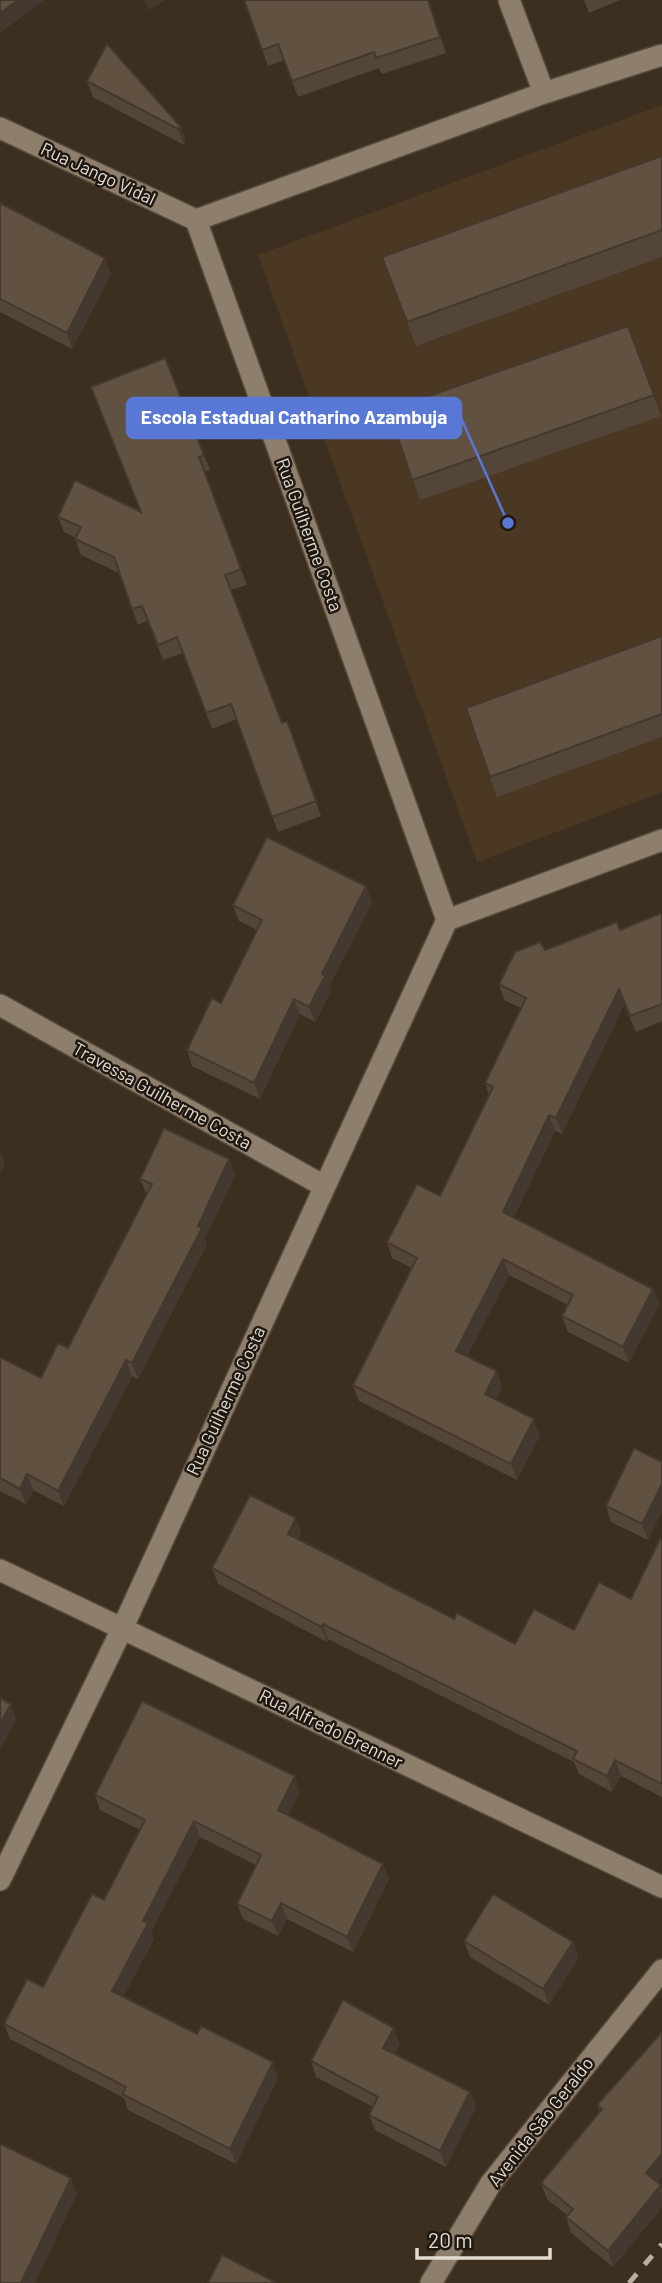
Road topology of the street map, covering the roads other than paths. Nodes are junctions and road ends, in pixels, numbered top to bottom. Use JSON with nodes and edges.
{"nodes":[{"id":1,"x":509,"y":0,"type":"edge"},
{"id":2,"x":662,"y":55,"type":"edge"},
{"id":3,"x":544,"y":93,"type":"junction"},
{"id":4,"x":0,"y":128,"type":"edge"},
{"id":5,"x":196,"y":220,"type":"junction"},
{"id":6,"x":662,"y":840,"type":"edge"},
{"id":7,"x":447,"y":920,"type":"junction"},
{"id":8,"x":0,"y":1005,"type":"edge"},
{"id":9,"x":324,"y":1186,"type":"junction"},
{"id":10,"x":0,"y":1570,"type":"edge"},
{"id":11,"x":122,"y":1629,"type":"junction"},
{"id":12,"x":0,"y":1880,"type":"edge"},
{"id":13,"x":662,"y":1887,"type":"edge"},
{"id":14,"x":662,"y":1969,"type":"edge"},
{"id":15,"x":431,"y":2283,"type":"edge"}],
"edges":[{"from":1,"to":3,"type":"street"},
{"from":2,"to":3,"type":"street"},
{"from":3,"to":5,"type":"street"},
{"from":4,"to":5,"type":"street","name":"Rua Jango Vidal"},
{"from":5,"to":7,"type":"street","name":"Rua Guilherme Costa"},
{"from":6,"to":7,"type":"street"},
{"from":7,"to":9,"type":"street","name":"Rua Guilherme Costa"},
{"from":8,"to":9,"type":"street","name":"Travessa Guilherme Costa"},
{"from":9,"to":11,"type":"street","name":"Rua Guilherme Costa"},
{"from":10,"to":11,"type":"street","name":"Rua Alfredo Brenner"},
{"from":11,"to":12,"type":"street","name":"Rua Guilherme Costa"},
{"from":11,"to":13,"type":"street","name":"Rua Alfredo Brenner"},
{"from":14,"to":15,"type":"street","name":"Avenida São Geraldo"}]}
